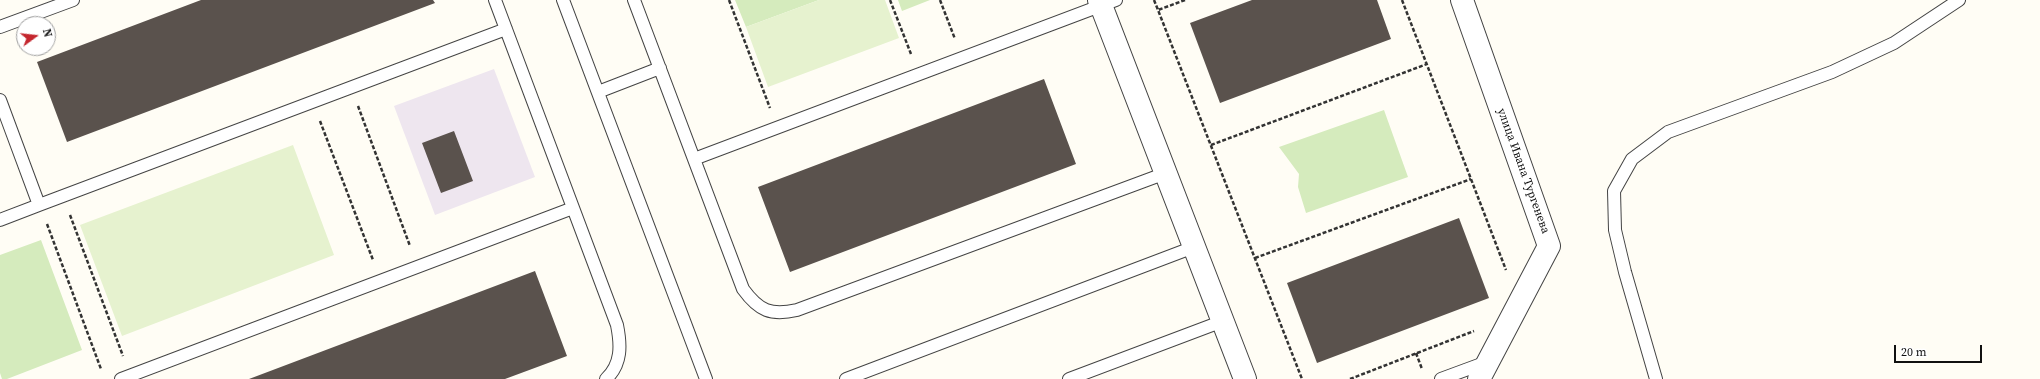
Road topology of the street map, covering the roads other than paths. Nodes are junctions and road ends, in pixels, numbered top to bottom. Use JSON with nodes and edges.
{"nodes":[{"id":1,"x":73,"y":0,"type":"edge"},
{"id":2,"x":495,"y":0,"type":"edge"},
{"id":3,"x":563,"y":0,"type":"edge"},
{"id":4,"x":634,"y":0,"type":"edge"},
{"id":5,"x":1462,"y":0,"type":"edge"},
{"id":6,"x":1959,"y":0,"type":"edge"},
{"id":7,"x":1105,"y":2,"type":"edge"},
{"id":8,"x":0,"y":27,"type":"edge"},
{"id":9,"x":506,"y":29,"type":"junction"},
{"id":10,"x":660,"y":68,"type":"junction"},
{"id":11,"x":598,"y":92,"type":"junction"},
{"id":12,"x":0,"y":100,"type":"edge"},
{"id":13,"x":694,"y":159,"type":"junction"},
{"id":14,"x":1166,"y":173,"type":"junction"},
{"id":15,"x":39,"y":205,"type":"junction"},
{"id":16,"x":573,"y":208,"type":"junction"},
{"id":17,"x":0,"y":220,"type":"edge"},
{"id":18,"x":1194,"y":247,"type":"junction"},
{"id":19,"x":1223,"y":321,"type":"junction"},
{"id":20,"x":1484,"y":370,"type":"edge"},
{"id":21,"x":126,"y":377,"type":"edge"},
{"id":22,"x":606,"y":379,"type":"edge"},
{"id":23,"x":706,"y":379,"type":"edge"},
{"id":24,"x":846,"y":379,"type":"edge"},
{"id":25,"x":1069,"y":379,"type":"edge"},
{"id":26,"x":1245,"y":379,"type":"edge"},
{"id":27,"x":1441,"y":379,"type":"edge"},
{"id":28,"x":1656,"y":379,"type":"edge"}],
"edges":[{"from":1,"to":8,"type":"lane"},
{"from":2,"to":9,"type":"lane"},
{"from":3,"to":11,"type":"lane"},
{"from":4,"to":10,"type":"lane"},
{"from":5,"to":20,"type":"street","name":"улица Ивана Тургенева"},
{"from":6,"to":28,"type":"lane"},
{"from":7,"to":13,"type":"lane"},
{"from":7,"to":14,"type":"street"},
{"from":9,"to":15,"type":"lane"},
{"from":9,"to":16,"type":"lane"},
{"from":10,"to":11,"type":"lane"},
{"from":10,"to":13,"type":"lane"},
{"from":11,"to":23,"type":"lane"},
{"from":12,"to":15,"type":"lane"},
{"from":13,"to":14,"type":"lane"},
{"from":14,"to":18,"type":"street"},
{"from":15,"to":17,"type":"lane"},
{"from":16,"to":21,"type":"lane"},
{"from":16,"to":22,"type":"lane"},
{"from":18,"to":19,"type":"street"},
{"from":18,"to":24,"type":"lane"},
{"from":19,"to":25,"type":"lane"},
{"from":19,"to":26,"type":"street"},
{"from":20,"to":27,"type":"lane"}]}
